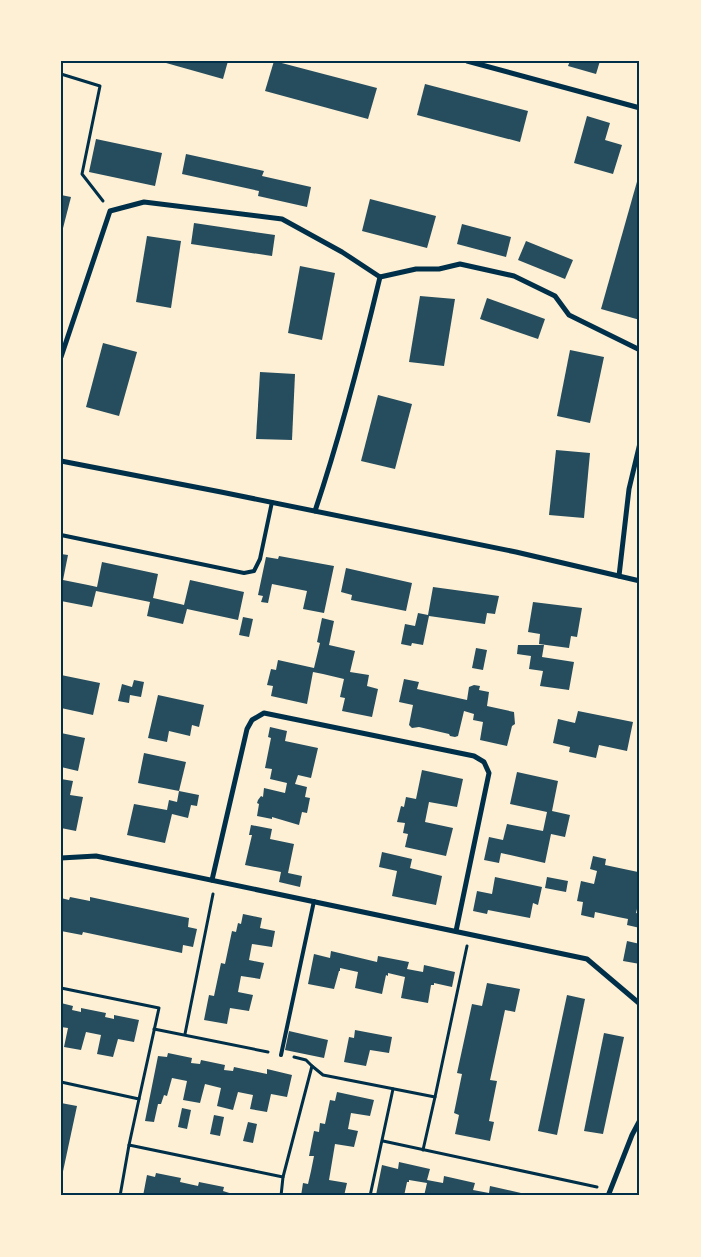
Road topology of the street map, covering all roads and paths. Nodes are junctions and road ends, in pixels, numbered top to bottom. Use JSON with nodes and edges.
{"nodes":[{"id":1,"x":467,"y":61,"type":"edge"},
{"id":2,"x":61,"y":74,"type":"edge"},
{"id":3,"x":640,"y":108,"type":"edge"},
{"id":4,"x":110,"y":210,"type":"junction"},
{"id":5,"x":380,"y":277,"type":"junction"},
{"id":6,"x":640,"y":350,"type":"edge"},
{"id":7,"x":61,"y":357,"type":"edge"},
{"id":8,"x":640,"y":443,"type":"edge"},
{"id":9,"x":61,"y":461,"type":"edge"},
{"id":10,"x":272,"y":502,"type":"junction"},
{"id":11,"x":314,"y":511,"type":"junction"},
{"id":12,"x":61,"y":535,"type":"edge"},
{"id":13,"x":619,"y":576,"type":"junction"},
{"id":14,"x":640,"y":580,"type":"edge"},
{"id":15,"x":61,"y":858,"type":"edge"},
{"id":16,"x":214,"y":881,"type":"junction"},
{"id":17,"x":314,"y":901,"type":"junction"},
{"id":18,"x":456,"y":931,"type":"junction"},
{"id":19,"x":470,"y":934,"type":"junction"},
{"id":20,"x":61,"y":988,"type":"edge"},
{"id":21,"x":640,"y":1004,"type":"edge"},
{"id":22,"x":154,"y":1029,"type":"junction"},
{"id":23,"x":185,"y":1034,"type":"junction"},
{"id":24,"x":281,"y":1055,"type":"junction"},
{"id":25,"x":312,"y":1066,"type":"junction"},
{"id":26,"x":61,"y":1082,"type":"edge"},
{"id":27,"x":393,"y":1089,"type":"junction"},
{"id":28,"x":435,"y":1097,"type":"junction"},
{"id":29,"x":139,"y":1099,"type":"junction"},
{"id":30,"x":640,"y":1120,"type":"edge"},
{"id":31,"x":383,"y":1141,"type":"junction"},
{"id":32,"x":129,"y":1145,"type":"junction"},
{"id":33,"x":423,"y":1150,"type":"junction"},
{"id":34,"x":283,"y":1177,"type":"junction"},
{"id":35,"x":610,"y":1190,"type":"junction"},
{"id":36,"x":120,"y":1196,"type":"edge"},
{"id":37,"x":281,"y":1196,"type":"edge"},
{"id":38,"x":370,"y":1196,"type":"edge"},
{"id":39,"x":608,"y":1196,"type":"edge"}],
"edges":[{"from":1,"to":3,"type":"street"},
{"from":2,"to":4,"type":"path"},
{"from":4,"to":5,"type":"street"},
{"from":4,"to":7,"type":"street"},
{"from":5,"to":6,"type":"street"},
{"from":5,"to":11,"type":"street"},
{"from":8,"to":13,"type":"street"},
{"from":9,"to":10,"type":"street"},
{"from":10,"to":11,"type":"street"},
{"from":10,"to":12,"type":"lane"},
{"from":11,"to":13,"type":"street"},
{"from":13,"to":14,"type":"street"},
{"from":15,"to":16,"type":"street"},
{"from":16,"to":17,"type":"street"},
{"from":16,"to":18,"type":"street"},
{"from":16,"to":23,"type":"path"},
{"from":17,"to":18,"type":"street"},
{"from":17,"to":24,"type":"lane"},
{"from":18,"to":19,"type":"street"},
{"from":19,"to":21,"type":"street"},
{"from":19,"to":28,"type":"path"},
{"from":20,"to":22,"type":"path"},
{"from":22,"to":23,"type":"path"},
{"from":22,"to":29,"type":"path"},
{"from":23,"to":24,"type":"path"},
{"from":24,"to":25,"type":"path"},
{"from":25,"to":27,"type":"path"},
{"from":25,"to":34,"type":"path"},
{"from":26,"to":29,"type":"path"},
{"from":27,"to":28,"type":"path"},
{"from":27,"to":31,"type":"path"},
{"from":28,"to":33,"type":"path"},
{"from":29,"to":32,"type":"path"},
{"from":30,"to":35,"type":"street"},
{"from":31,"to":33,"type":"path"},
{"from":31,"to":38,"type":"path"},
{"from":32,"to":34,"type":"path"},
{"from":32,"to":36,"type":"path"},
{"from":33,"to":35,"type":"path"},
{"from":34,"to":37,"type":"path"},
{"from":35,"to":39,"type":"street"}]}
